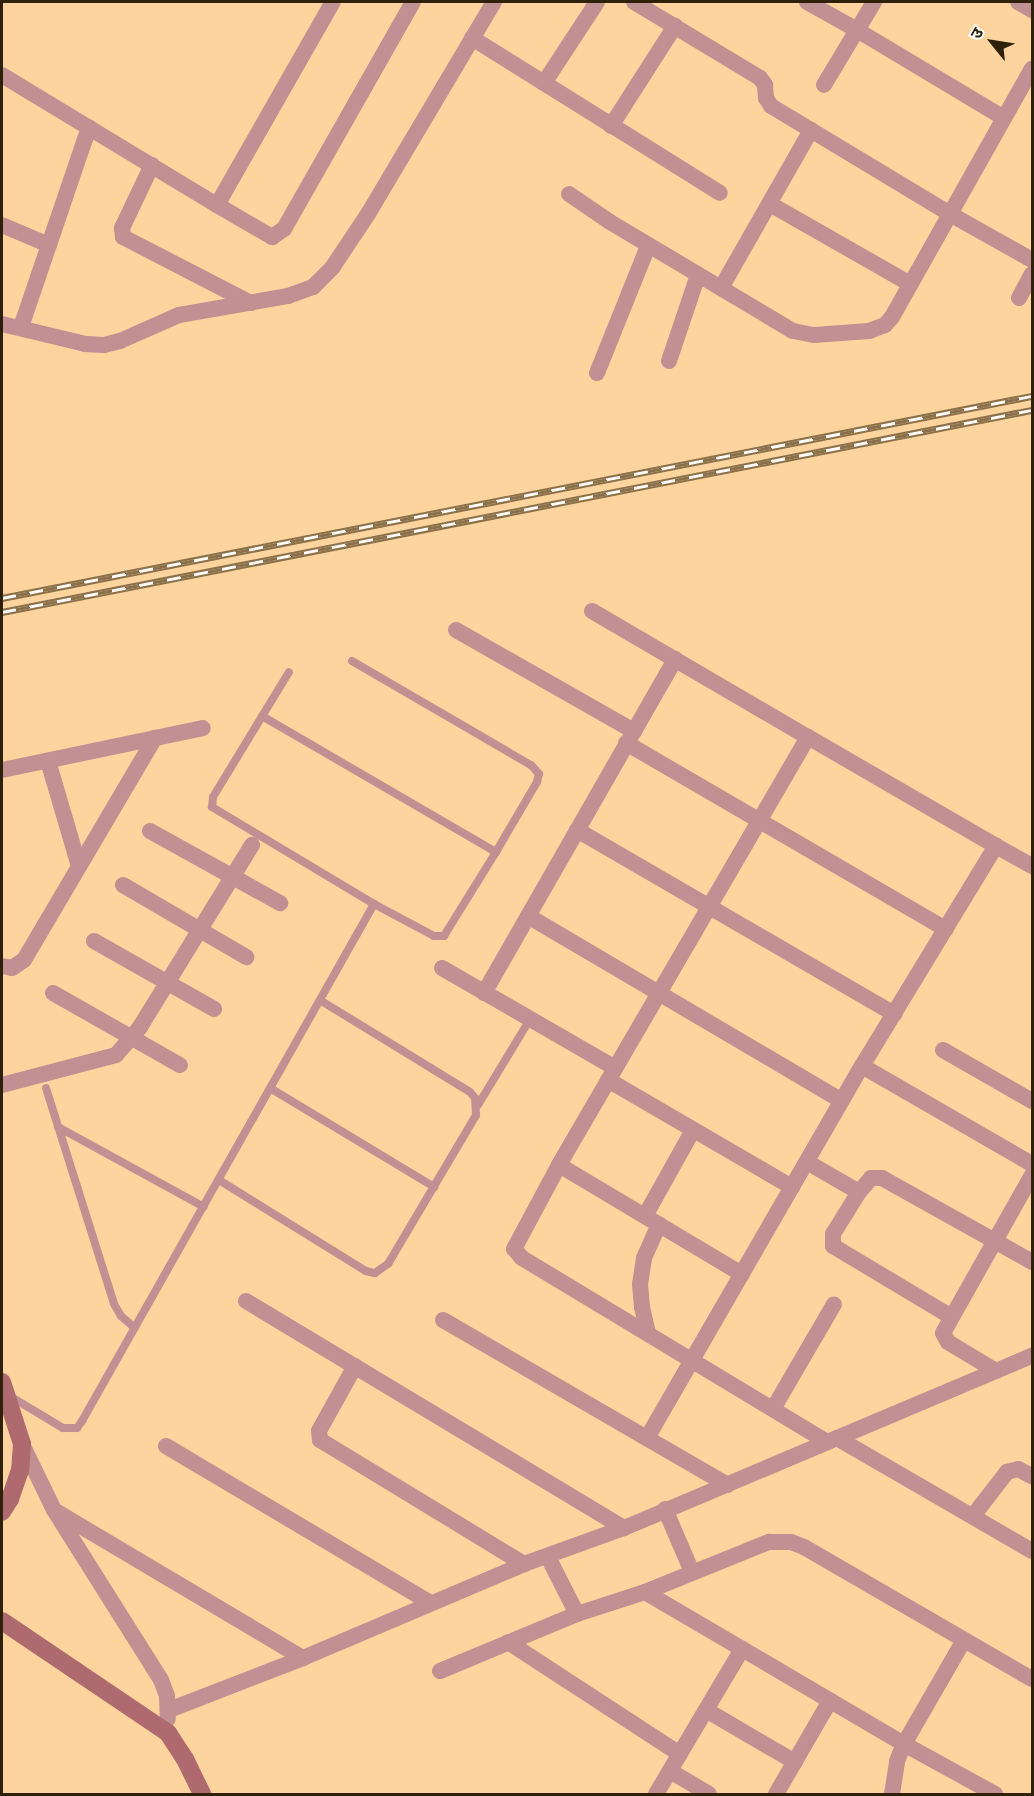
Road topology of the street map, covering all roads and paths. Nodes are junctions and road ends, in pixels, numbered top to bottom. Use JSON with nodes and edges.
{"nodes":[{"id":1,"x":333,"y":2,"type":"edge"},
{"id":2,"x":413,"y":2,"type":"edge"},
{"id":3,"x":494,"y":2,"type":"edge"},
{"id":4,"x":597,"y":2,"type":"edge"},
{"id":5,"x":634,"y":2,"type":"edge"},
{"id":6,"x":807,"y":2,"type":"edge"},
{"id":7,"x":874,"y":2,"type":"edge"},
{"id":8,"x":1018,"y":2,"type":"edge"},
{"id":9,"x":1032,"y":10,"type":"edge"},
{"id":10,"x":675,"y":26,"type":"junction"},
{"id":11,"x":857,"y":30,"type":"junction"},
{"id":12,"x":472,"y":38,"type":"junction"},
{"id":13,"x":1032,"y":69,"type":"edge"},
{"id":14,"x":2,"y":75,"type":"edge"},
{"id":15,"x":544,"y":84,"type":"junction"},
{"id":16,"x":824,"y":85,"type":"dead end"},
{"id":17,"x":1004,"y":118,"type":"junction"},
{"id":18,"x":611,"y":126,"type":"junction"},
{"id":19,"x":89,"y":127,"type":"junction"},
{"id":20,"x":811,"y":130,"type":"junction"},
{"id":21,"x":152,"y":165,"type":"junction"},
{"id":22,"x":720,"y":193,"type":"dead end"},
{"id":23,"x":569,"y":194,"type":"dead end"},
{"id":24,"x":770,"y":204,"type":"junction"},
{"id":25,"x":217,"y":205,"type":"junction"},
{"id":26,"x":950,"y":214,"type":"junction"},
{"id":27,"x":2,"y":225,"type":"edge"},
{"id":28,"x":49,"y":245,"type":"junction"},
{"id":29,"x":648,"y":246,"type":"junction"},
{"id":30,"x":1032,"y":260,"type":"edge"},
{"id":31,"x":1032,"y":274,"type":"edge"},
{"id":32,"x":698,"y":275,"type":"junction"},
{"id":33,"x":910,"y":284,"type":"junction"},
{"id":34,"x":721,"y":288,"type":"junction"},
{"id":35,"x":1019,"y":298,"type":"dead end"},
{"id":36,"x":251,"y":303,"type":"junction"},
{"id":37,"x":2,"y":324,"type":"edge"},
{"id":38,"x":21,"y":327,"type":"junction"},
{"id":39,"x":669,"y":362,"type":"dead end"},
{"id":40,"x":597,"y":373,"type":"dead end"},
{"id":41,"x":592,"y":611,"type":"dead end"},
{"id":42,"x":456,"y":630,"type":"dead end"},
{"id":43,"x":675,"y":659,"type":"junction"},
{"id":44,"x":352,"y":661,"type":"dead end"},
{"id":45,"x":289,"y":672,"type":"dead end"},
{"id":46,"x":262,"y":716,"type":"junction"},
{"id":47,"x":203,"y":728,"type":"dead end"},
{"id":48,"x":630,"y":737,"type":"junction"},
{"id":49,"x":808,"y":737,"type":"junction"},
{"id":50,"x":155,"y":738,"type":"junction"},
{"id":51,"x":48,"y":761,"type":"junction"},
{"id":52,"x":2,"y":770,"type":"edge"},
{"id":53,"x":759,"y":820,"type":"junction"},
{"id":54,"x":577,"y":830,"type":"junction"},
{"id":55,"x":150,"y":831,"type":"dead end"},
{"id":56,"x":252,"y":845,"type":"dead end"},
{"id":57,"x":996,"y":846,"type":"junction"},
{"id":58,"x":496,"y":852,"type":"junction"},
{"id":59,"x":79,"y":866,"type":"junction"},
{"id":60,"x":1032,"y":866,"type":"edge"},
{"id":61,"x":232,"y":876,"type":"junction"},
{"id":62,"x":123,"y":885,"type":"dead end"},
{"id":63,"x":280,"y":903,"type":"dead end"},
{"id":64,"x":374,"y":904,"type":"junction"},
{"id":65,"x":709,"y":906,"type":"junction"},
{"id":66,"x":528,"y":916,"type":"junction"},
{"id":67,"x":946,"y":929,"type":"junction"},
{"id":68,"x":199,"y":930,"type":"junction"},
{"id":69,"x":94,"y":941,"type":"dead end"},
{"id":70,"x":246,"y":957,"type":"dead end"},
{"id":71,"x":2,"y":966,"type":"edge"},
{"id":72,"x":442,"y":968,"type":"dead end"},
{"id":73,"x":167,"y":982,"type":"junction"},
{"id":74,"x":659,"y":992,"type":"junction"},
{"id":75,"x":53,"y":993,"type":"dead end"},
{"id":76,"x":484,"y":993,"type":"junction"},
{"id":77,"x":320,"y":1000,"type":"junction"},
{"id":78,"x":214,"y":1009,"type":"dead end"},
{"id":79,"x":894,"y":1014,"type":"junction"},
{"id":80,"x":531,"y":1019,"type":"junction"},
{"id":81,"x":132,"y":1038,"type":"junction"},
{"id":82,"x":943,"y":1050,"type":"dead end"},
{"id":83,"x":180,"y":1065,"type":"dead end"},
{"id":84,"x":862,"y":1066,"type":"junction"},
{"id":85,"x":612,"y":1074,"type":"junction"},
{"id":86,"x":2,"y":1085,"type":"edge"},
{"id":87,"x":46,"y":1088,"type":"dead end"},
{"id":88,"x":270,"y":1088,"type":"junction"},
{"id":89,"x":842,"y":1101,"type":"junction"},
{"id":90,"x":1032,"y":1101,"type":"edge"},
{"id":91,"x":477,"y":1106,"type":"junction"},
{"id":92,"x":58,"y":1127,"type":"junction"},
{"id":93,"x":693,"y":1130,"type":"junction"},
{"id":94,"x":807,"y":1162,"type":"junction"},
{"id":95,"x":1032,"y":1164,"type":"edge"},
{"id":96,"x":559,"y":1165,"type":"junction"},
{"id":97,"x":1032,"y":1175,"type":"edge"},
{"id":98,"x":219,"y":1180,"type":"junction"},
{"id":99,"x":434,"y":1187,"type":"junction"},
{"id":100,"x":792,"y":1187,"type":"junction"},
{"id":101,"x":859,"y":1192,"type":"junction"},
{"id":102,"x":204,"y":1208,"type":"junction"},
{"id":103,"x":652,"y":1220,"type":"junction"},
{"id":104,"x":994,"y":1240,"type":"junction"},
{"id":105,"x":1032,"y":1262,"type":"edge"},
{"id":106,"x":742,"y":1274,"type":"junction"},
{"id":107,"x":246,"y":1301,"type":"dead end"},
{"id":108,"x":834,"y":1304,"type":"dead end"},
{"id":109,"x":950,"y":1316,"type":"junction"},
{"id":110,"x":442,"y":1320,"type":"dead end"},
{"id":111,"x":135,"y":1328,"type":"junction"},
{"id":112,"x":648,"y":1332,"type":"junction"},
{"id":113,"x":1032,"y":1356,"type":"edge"},
{"id":114,"x":693,"y":1359,"type":"junction"},
{"id":115,"x":355,"y":1366,"type":"junction"},
{"id":116,"x":996,"y":1371,"type":"junction"},
{"id":117,"x":3,"y":1388,"type":"edge"},
{"id":118,"x":774,"y":1409,"type":"junction"},
{"id":119,"x":647,"y":1438,"type":"junction"},
{"id":120,"x":832,"y":1440,"type":"junction"},
{"id":121,"x":22,"y":1444,"type":"junction"},
{"id":122,"x":166,"y":1446,"type":"dead end"},
{"id":123,"x":1032,"y":1476,"type":"edge"},
{"id":124,"x":728,"y":1485,"type":"junction"},
{"id":125,"x":665,"y":1509,"type":"junction"},
{"id":126,"x":54,"y":1510,"type":"junction"},
{"id":127,"x":2,"y":1512,"type":"edge"},
{"id":128,"x":973,"y":1516,"type":"junction"},
{"id":129,"x":624,"y":1528,"type":"junction"},
{"id":130,"x":1032,"y":1551,"type":"edge"},
{"id":131,"x":548,"y":1557,"type":"junction"},
{"id":132,"x":524,"y":1564,"type":"junction"},
{"id":133,"x":692,"y":1572,"type":"junction"},
{"id":134,"x":645,"y":1592,"type":"junction"},
{"id":135,"x":430,"y":1603,"type":"junction"},
{"id":136,"x":577,"y":1614,"type":"junction"},
{"id":137,"x":2,"y":1621,"type":"edge"},
{"id":138,"x":964,"y":1640,"type":"junction"},
{"id":139,"x":508,"y":1642,"type":"junction"},
{"id":140,"x":742,"y":1649,"type":"junction"},
{"id":141,"x":303,"y":1658,"type":"junction"},
{"id":142,"x":440,"y":1671,"type":"dead end"},
{"id":143,"x":1032,"y":1679,"type":"edge"},
{"id":144,"x":830,"y":1701,"type":"junction"},
{"id":145,"x":169,"y":1710,"type":"junction"},
{"id":146,"x":706,"y":1710,"type":"junction"},
{"id":147,"x":168,"y":1733,"type":"junction"},
{"id":148,"x":904,"y":1744,"type":"junction"},
{"id":149,"x":680,"y":1754,"type":"junction"},
{"id":150,"x":795,"y":1762,"type":"junction"},
{"id":151,"x":670,"y":1771,"type":"junction"},
{"id":152,"x":202,"y":1794,"type":"edge"},
{"id":153,"x":656,"y":1794,"type":"edge"},
{"id":154,"x":709,"y":1794,"type":"edge"},
{"id":155,"x":776,"y":1794,"type":"edge"},
{"id":156,"x":892,"y":1794,"type":"edge"},
{"id":157,"x":995,"y":1794,"type":"edge"}],
"edges":[{"from":1,"to":25,"type":"street"},
{"from":2,"to":25,"type":"street"},
{"from":3,"to":12,"type":"street"},
{"from":4,"to":15,"type":"street"},
{"from":5,"to":10,"type":"street"},
{"from":6,"to":11,"type":"street"},
{"from":7,"to":11,"type":"street"},
{"from":8,"to":9,"type":"street"},
{"from":10,"to":18,"type":"street"},
{"from":10,"to":20,"type":"street"},
{"from":11,"to":16,"type":"street"},
{"from":11,"to":17,"type":"street"},
{"from":12,"to":15,"type":"street"},
{"from":12,"to":36,"type":"street"},
{"from":13,"to":17,"type":"street"},
{"from":14,"to":19,"type":"street"},
{"from":15,"to":18,"type":"street"},
{"from":17,"to":26,"type":"street"},
{"from":18,"to":22,"type":"street"},
{"from":19,"to":21,"type":"street"},
{"from":19,"to":28,"type":"street"},
{"from":20,"to":24,"type":"street"},
{"from":20,"to":26,"type":"street"},
{"from":21,"to":25,"type":"street"},
{"from":21,"to":36,"type":"street"},
{"from":23,"to":29,"type":"street"},
{"from":24,"to":33,"type":"street"},
{"from":24,"to":34,"type":"street"},
{"from":26,"to":30,"type":"street"},
{"from":26,"to":33,"type":"street"},
{"from":27,"to":28,"type":"street"},
{"from":28,"to":38,"type":"street"},
{"from":29,"to":32,"type":"street"},
{"from":29,"to":40,"type":"street"},
{"from":31,"to":35,"type":"street"},
{"from":32,"to":34,"type":"street"},
{"from":32,"to":39,"type":"street"},
{"from":33,"to":34,"type":"street"},
{"from":36,"to":38,"type":"street"},
{"from":37,"to":38,"type":"street"},
{"from":41,"to":43,"type":"street"},
{"from":42,"to":48,"type":"street"},
{"from":43,"to":48,"type":"street"},
{"from":43,"to":49,"type":"street"},
{"from":44,"to":58,"type":"lane"},
{"from":45,"to":46,"type":"lane"},
{"from":46,"to":58,"type":"lane"},
{"from":46,"to":64,"type":"lane"},
{"from":47,"to":50,"type":"street"},
{"from":48,"to":53,"type":"street"},
{"from":48,"to":54,"type":"street"},
{"from":49,"to":53,"type":"street"},
{"from":49,"to":57,"type":"street"},
{"from":50,"to":51,"type":"street"},
{"from":50,"to":59,"type":"street"},
{"from":51,"to":52,"type":"street"},
{"from":51,"to":59,"type":"street"},
{"from":53,"to":65,"type":"street"},
{"from":53,"to":67,"type":"street"},
{"from":54,"to":65,"type":"street"},
{"from":54,"to":66,"type":"street"},
{"from":55,"to":61,"type":"street"},
{"from":56,"to":61,"type":"street"},
{"from":57,"to":60,"type":"street"},
{"from":57,"to":67,"type":"street"},
{"from":58,"to":64,"type":"lane"},
{"from":59,"to":71,"type":"street"},
{"from":61,"to":63,"type":"street"},
{"from":61,"to":68,"type":"street"},
{"from":62,"to":68,"type":"street"},
{"from":64,"to":77,"type":"lane"},
{"from":65,"to":74,"type":"street"},
{"from":65,"to":79,"type":"street"},
{"from":66,"to":74,"type":"street"},
{"from":66,"to":76,"type":"street"},
{"from":67,"to":79,"type":"street"},
{"from":68,"to":70,"type":"street"},
{"from":68,"to":73,"type":"street"},
{"from":69,"to":73,"type":"street"},
{"from":72,"to":76,"type":"street"},
{"from":73,"to":78,"type":"street"},
{"from":73,"to":81,"type":"street"},
{"from":74,"to":85,"type":"street"},
{"from":74,"to":89,"type":"street"},
{"from":75,"to":81,"type":"street"},
{"from":76,"to":80,"type":"street"},
{"from":77,"to":88,"type":"lane"},
{"from":77,"to":91,"type":"lane"},
{"from":79,"to":84,"type":"street"},
{"from":80,"to":85,"type":"street"},
{"from":80,"to":91,"type":"lane"},
{"from":81,"to":83,"type":"street"},
{"from":81,"to":86,"type":"street"},
{"from":82,"to":90,"type":"street"},
{"from":84,"to":89,"type":"street"},
{"from":84,"to":95,"type":"street"},
{"from":85,"to":93,"type":"street"},
{"from":85,"to":96,"type":"street"},
{"from":87,"to":92,"type":"lane"},
{"from":88,"to":98,"type":"lane"},
{"from":88,"to":99,"type":"lane"},
{"from":89,"to":94,"type":"street"},
{"from":91,"to":99,"type":"lane"},
{"from":92,"to":102,"type":"lane"},
{"from":92,"to":111,"type":"lane"},
{"from":93,"to":100,"type":"street"},
{"from":93,"to":103,"type":"street"},
{"from":94,"to":100,"type":"street"},
{"from":94,"to":101,"type":"street"},
{"from":96,"to":103,"type":"street"},
{"from":96,"to":112,"type":"street"},
{"from":97,"to":104,"type":"street"},
{"from":98,"to":99,"type":"lane"},
{"from":98,"to":102,"type":"lane"},
{"from":100,"to":106,"type":"street"},
{"from":101,"to":104,"type":"street"},
{"from":101,"to":109,"type":"street"},
{"from":102,"to":111,"type":"lane"},
{"from":103,"to":106,"type":"street"},
{"from":103,"to":112,"type":"street"},
{"from":104,"to":105,"type":"street"},
{"from":104,"to":109,"type":"street"},
{"from":106,"to":114,"type":"street"},
{"from":107,"to":115,"type":"street"},
{"from":108,"to":118,"type":"street"},
{"from":109,"to":116,"type":"street"},
{"from":110,"to":119,"type":"street"},
{"from":111,"to":117,"type":"lane"},
{"from":112,"to":114,"type":"street"},
{"from":113,"to":116,"type":"street"},
{"from":114,"to":118,"type":"street"},
{"from":114,"to":119,"type":"street"},
{"from":115,"to":129,"type":"street"},
{"from":115,"to":132,"type":"street"},
{"from":116,"to":120,"type":"street"},
{"from":117,"to":121,"type":"street"},
{"from":118,"to":120,"type":"street"},
{"from":119,"to":124,"type":"street"},
{"from":120,"to":124,"type":"street"},
{"from":120,"to":128,"type":"street"},
{"from":121,"to":126,"type":"street"},
{"from":121,"to":127,"type":"street"},
{"from":122,"to":135,"type":"street"},
{"from":123,"to":128,"type":"street"},
{"from":124,"to":125,"type":"street"},
{"from":125,"to":129,"type":"street"},
{"from":125,"to":133,"type":"street"},
{"from":126,"to":141,"type":"street"},
{"from":126,"to":145,"type":"street"},
{"from":128,"to":130,"type":"street"},
{"from":129,"to":131,"type":"street"},
{"from":131,"to":132,"type":"street"},
{"from":131,"to":136,"type":"street"},
{"from":132,"to":135,"type":"street"},
{"from":133,"to":134,"type":"street"},
{"from":133,"to":138,"type":"street"},
{"from":134,"to":136,"type":"street"},
{"from":134,"to":140,"type":"street"},
{"from":135,"to":141,"type":"street"},
{"from":136,"to":139,"type":"street"},
{"from":137,"to":147,"type":"street"},
{"from":138,"to":143,"type":"street"},
{"from":138,"to":148,"type":"street"},
{"from":139,"to":142,"type":"street"},
{"from":139,"to":149,"type":"street"},
{"from":140,"to":144,"type":"street"},
{"from":140,"to":146,"type":"street"},
{"from":141,"to":145,"type":"street"},
{"from":144,"to":148,"type":"street"},
{"from":144,"to":150,"type":"street"},
{"from":145,"to":147,"type":"street"},
{"from":146,"to":149,"type":"street"},
{"from":146,"to":150,"type":"street"},
{"from":147,"to":152,"type":"street"},
{"from":148,"to":156,"type":"street"},
{"from":148,"to":157,"type":"street"},
{"from":149,"to":151,"type":"street"},
{"from":150,"to":155,"type":"street"},
{"from":151,"to":153,"type":"street"},
{"from":151,"to":154,"type":"street"}]}
